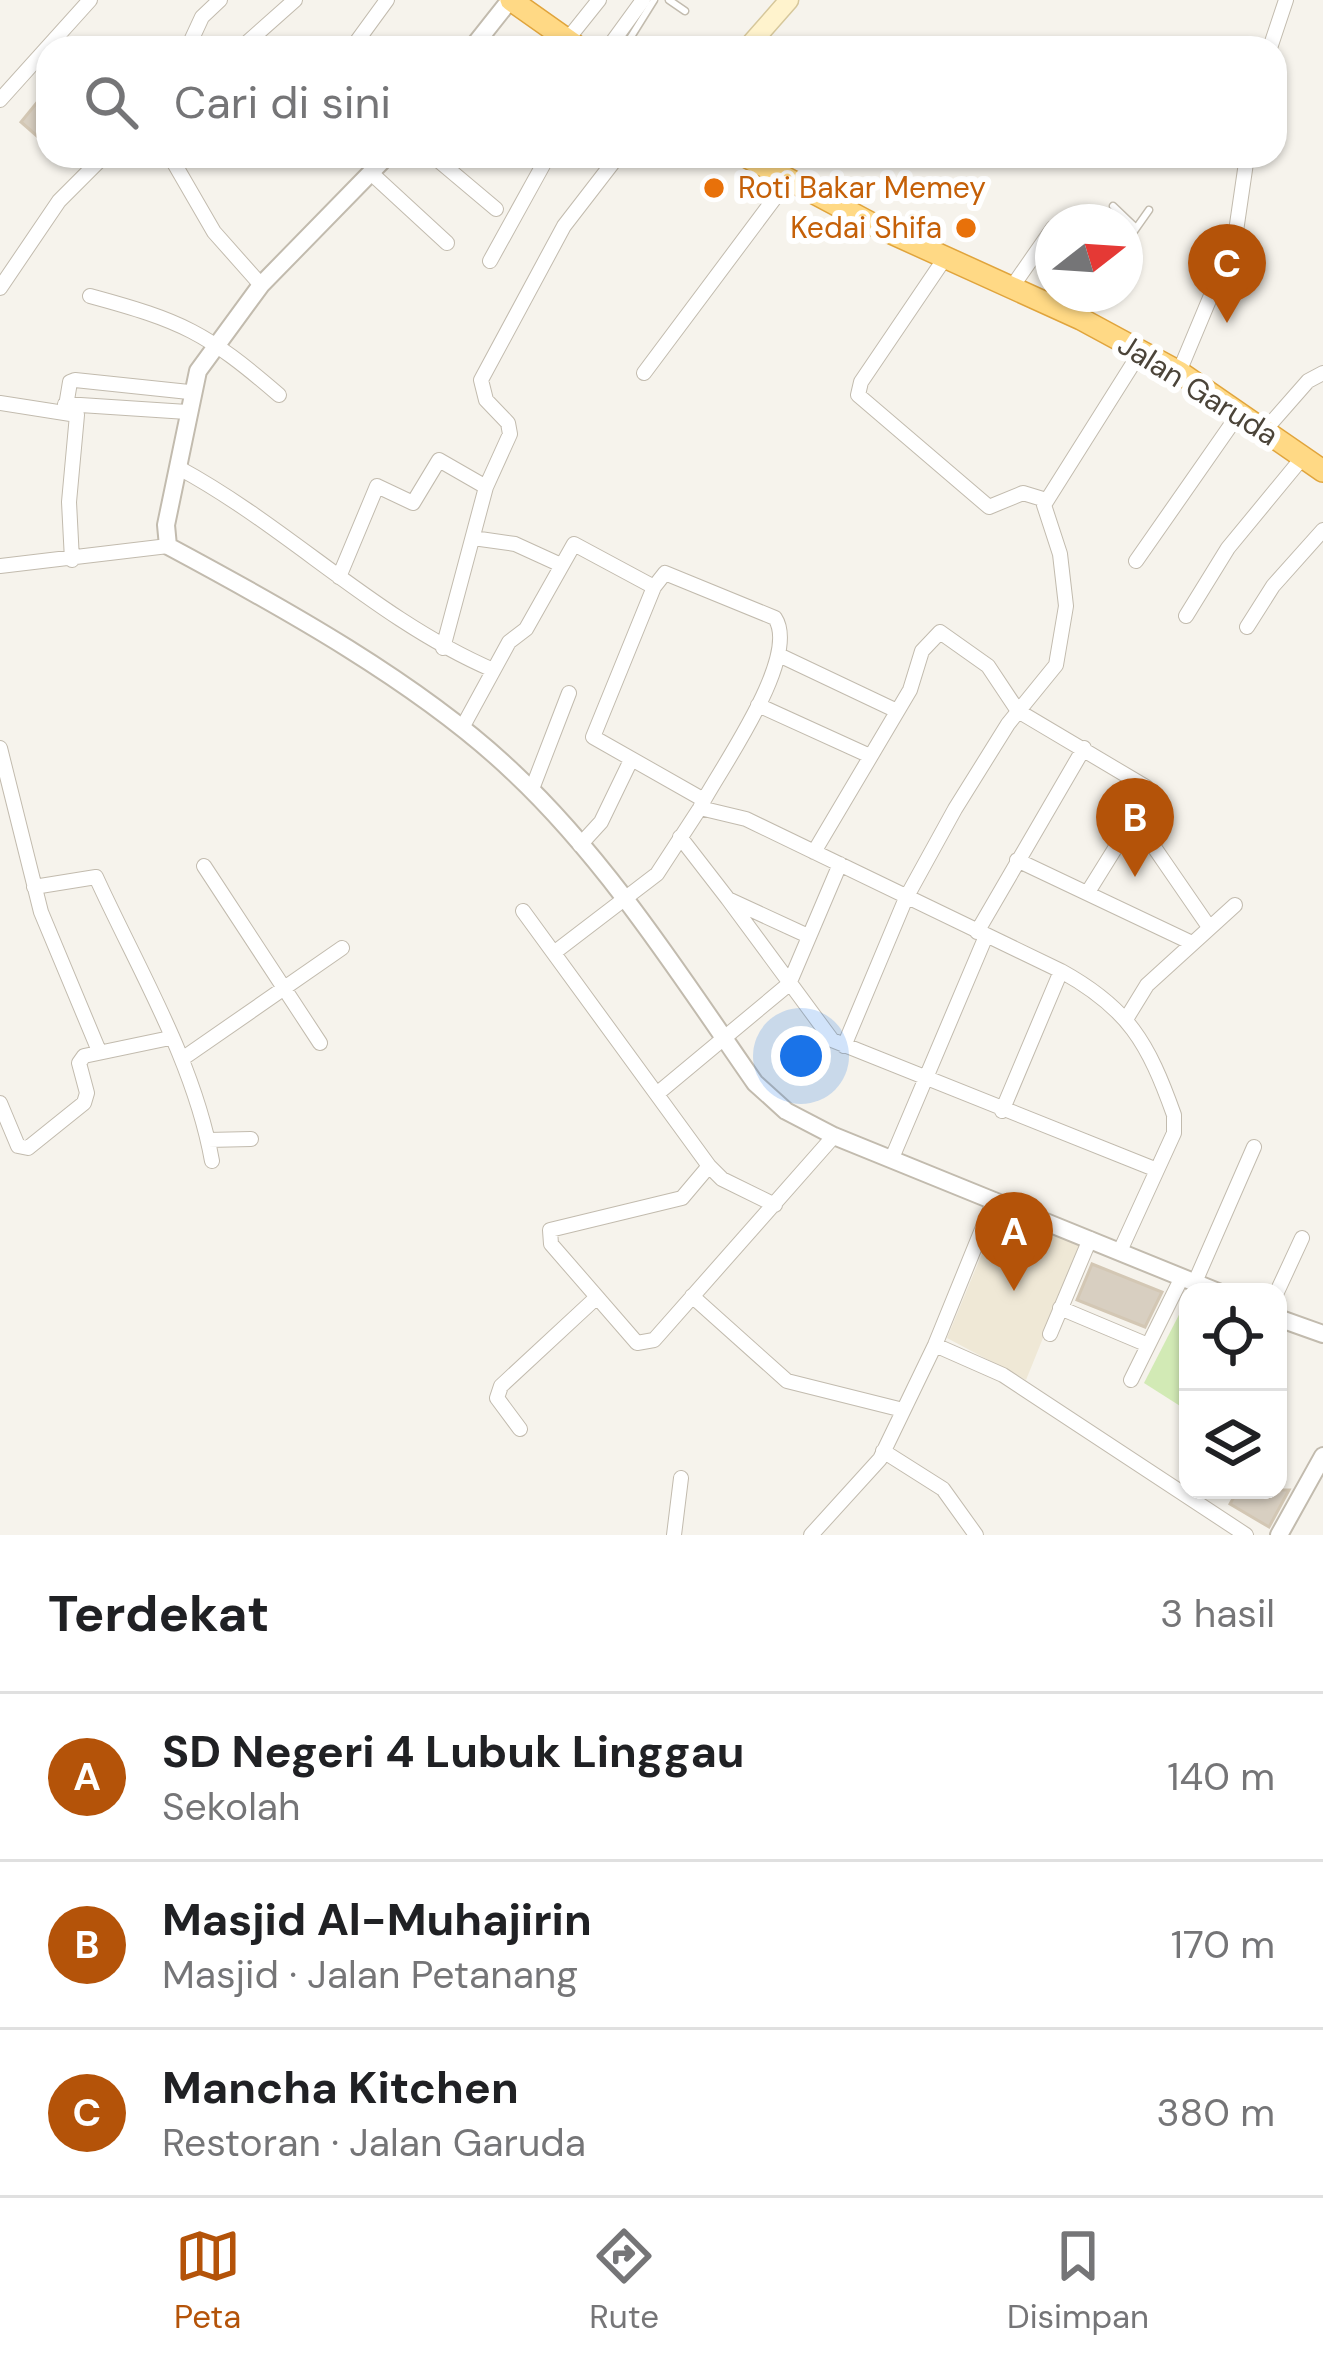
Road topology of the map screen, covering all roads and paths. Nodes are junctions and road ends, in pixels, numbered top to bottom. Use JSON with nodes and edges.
{"nodes":[{"id":1,"x":90,"y":0,"type":"edge"},
{"id":2,"x":220,"y":0,"type":"edge"},
{"id":3,"x":295,"y":0,"type":"edge"},
{"id":4,"x":387,"y":0,"type":"edge"},
{"id":5,"x":511,"y":0,"type":"edge"},
{"id":6,"x":599,"y":0,"type":"edge"},
{"id":7,"x":643,"y":0,"type":"edge"},
{"id":8,"x":654,"y":0,"type":"edge"},
{"id":9,"x":669,"y":0,"type":"edge"},
{"id":10,"x":789,"y":0,"type":"edge"},
{"id":11,"x":1286,"y":0,"type":"edge"},
{"id":12,"x":685,"y":11,"type":"dead end"},
{"id":13,"x":58,"y":36,"type":"edge"},
{"id":14,"x":193,"y":36,"type":"edge"},
{"id":15,"x":254,"y":36,"type":"edge"},
{"id":16,"x":361,"y":36,"type":"edge"},
{"id":17,"x":482,"y":36,"type":"edge"},
{"id":18,"x":562,"y":36,"type":"edge"},
{"id":19,"x":578,"y":36,"type":"edge"},
{"id":20,"x":617,"y":36,"type":"edge"},
{"id":21,"x":632,"y":36,"type":"edge"},
{"id":22,"x":758,"y":36,"type":"edge"},
{"id":23,"x":1274,"y":36,"type":"edge"},
{"id":24,"x":36,"y":60,"type":"edge"},
{"id":25,"x":0,"y":100,"type":"edge"},
{"id":26,"x":92,"y":168,"type":"edge"},
{"id":27,"x":177,"y":168,"type":"edge"},
{"id":28,"x":376,"y":168,"type":"edge"},
{"id":29,"x":447,"y":168,"type":"edge"},
{"id":30,"x":541,"y":168,"type":"edge"},
{"id":31,"x":609,"y":168,"type":"edge"},
{"id":32,"x":769,"y":168,"type":"edge"},
{"id":33,"x":1245,"y":168,"type":"edge"},
{"id":34,"x":371,"y":173,"type":"junction"},
{"id":35,"x":790,"y":179,"type":"junction"},
{"id":36,"x":496,"y":209,"type":"dead end"},
{"id":37,"x":1149,"y":210,"type":"dead end"},
{"id":38,"x":1143,"y":218,"type":"edge"},
{"id":39,"x":447,"y":243,"type":"dead end"},
{"id":40,"x":1035,"y":254,"type":"edge"},
{"id":41,"x":947,"y":256,"type":"junction"},
{"id":42,"x":490,"y":261,"type":"dead end"},
{"id":43,"x":261,"y":285,"type":"junction"},
{"id":44,"x":1012,"y":287,"type":"junction"},
{"id":45,"x":0,"y":288,"type":"edge"},
{"id":46,"x":90,"y":296,"type":"dead end"},
{"id":47,"x":1085,"y":312,"type":"edge"},
{"id":48,"x":1081,"y":319,"type":"junction"},
{"id":49,"x":216,"y":341,"type":"junction"},
{"id":50,"x":1141,"y":351,"type":"junction"},
{"id":51,"x":1179,"y":371,"type":"junction"},
{"id":52,"x":644,"y":373,"type":"dead end"},
{"id":53,"x":1323,"y":373,"type":"edge"},
{"id":54,"x":189,"y":392,"type":"junction"},
{"id":55,"x":279,"y":395,"type":"dead end"},
{"id":56,"x":0,"y":403,"type":"edge"},
{"id":57,"x":65,"y":408,"type":"junction"},
{"id":58,"x":187,"y":412,"type":"junction"},
{"id":59,"x":1240,"y":412,"type":"junction"},
{"id":60,"x":1265,"y":430,"type":"junction"},
{"id":61,"x":1303,"y":457,"type":"junction"},
{"id":62,"x":178,"y":468,"type":"junction"},
{"id":63,"x":1323,"y":472,"type":"edge"},
{"id":64,"x":485,"y":487,"type":"junction"},
{"id":65,"x":1046,"y":500,"type":"junction"},
{"id":66,"x":1323,"y":530,"type":"edge"},
{"id":67,"x":473,"y":538,"type":"junction"},
{"id":68,"x":167,"y":546,"type":"junction"},
{"id":69,"x":72,"y":560,"type":"junction"},
{"id":70,"x":1136,"y":561,"type":"dead end"},
{"id":71,"x":561,"y":565,"type":"junction"},
{"id":72,"x":0,"y":566,"type":"edge"},
{"id":73,"x":339,"y":577,"type":"junction"},
{"id":74,"x":654,"y":587,"type":"junction"},
{"id":75,"x":1186,"y":616,"type":"dead end"},
{"id":76,"x":1247,"y":627,"type":"dead end"},
{"id":77,"x":443,"y":648,"type":"junction"},
{"id":78,"x":781,"y":656,"type":"junction"},
{"id":79,"x":493,"y":670,"type":"junction"},
{"id":80,"x":569,"y":693,"type":"dead end"},
{"id":81,"x":758,"y":705,"type":"junction"},
{"id":82,"x":897,"y":711,"type":"junction"},
{"id":83,"x":1018,"y":711,"type":"junction"},
{"id":84,"x":462,"y":728,"type":"junction"},
{"id":85,"x":0,"y":748,"type":"edge"},
{"id":86,"x":1084,"y":748,"type":"junction"},
{"id":87,"x":870,"y":756,"type":"junction"},
{"id":88,"x":631,"y":760,"type":"junction"},
{"id":89,"x":532,"y":789,"type":"junction"},
{"id":90,"x":702,"y":804,"type":"junction"},
{"id":91,"x":1134,"y":818,"type":"junction"},
{"id":92,"x":680,"y":837,"type":"junction"},
{"id":93,"x":580,"y":845,"type":"junction"},
{"id":94,"x":814,"y":852,"type":"junction"},
{"id":95,"x":1017,"y":860,"type":"junction"},
{"id":96,"x":840,"y":864,"type":"junction"},
{"id":97,"x":204,"y":866,"type":"dead end"},
{"id":98,"x":34,"y":887,"type":"junction"},
{"id":99,"x":1088,"y":892,"type":"junction"},
{"id":100,"x":906,"y":898,"type":"junction"},
{"id":101,"x":728,"y":899,"type":"junction"},
{"id":102,"x":622,"y":902,"type":"junction"},
{"id":103,"x":1235,"y":905,"type":"dead end"},
{"id":104,"x":523,"y":911,"type":"dead end"},
{"id":105,"x":1209,"y":927,"type":"junction"},
{"id":106,"x":982,"y":934,"type":"junction"},
{"id":107,"x":806,"y":935,"type":"junction"},
{"id":108,"x":1192,"y":943,"type":"junction"},
{"id":109,"x":342,"y":948,"type":"dead end"},
{"id":110,"x":555,"y":952,"type":"junction"},
{"id":111,"x":1061,"y":971,"type":"junction"},
{"id":112,"x":789,"y":984,"type":"junction"},
{"id":113,"x":282,"y":989,"type":"junction"},
{"id":114,"x":1127,"y":1016,"type":"junction"},
{"id":115,"x":170,"y":1038,"type":"junction"},
{"id":116,"x":724,"y":1038,"type":"junction"},
{"id":117,"x":320,"y":1042,"type":"dead end"},
{"id":118,"x":844,"y":1046,"type":"junction"},
{"id":119,"x":100,"y":1051,"type":"junction"},
{"id":120,"x":182,"y":1059,"type":"junction"},
{"id":121,"x":925,"y":1079,"type":"junction"},
{"id":122,"x":658,"y":1093,"type":"junction"},
{"id":123,"x":0,"y":1103,"type":"edge"},
{"id":124,"x":1002,"y":1111,"type":"junction"},
{"id":125,"x":834,"y":1136,"type":"junction"},
{"id":126,"x":251,"y":1139,"type":"dead end"},
{"id":127,"x":208,"y":1140,"type":"junction"},
{"id":128,"x":1254,"y":1148,"type":"dead end"},
{"id":129,"x":892,"y":1158,"type":"junction"},
{"id":130,"x":212,"y":1161,"type":"dead end"},
{"id":131,"x":709,"y":1166,"type":"junction"},
{"id":132,"x":1157,"y":1170,"type":"junction"},
{"id":133,"x":994,"y":1200,"type":"junction"},
{"id":134,"x":775,"y":1205,"type":"junction"},
{"id":135,"x":1302,"y":1238,"type":"dead end"},
{"id":136,"x":1090,"y":1239,"type":"junction"},
{"id":137,"x":1120,"y":1251,"type":"junction"},
{"id":138,"x":1189,"y":1279,"type":"junction"},
{"id":139,"x":1198,"y":1283,"type":"edge"},
{"id":140,"x":1280,"y":1283,"type":"edge"},
{"id":141,"x":692,"y":1296,"type":"junction"},
{"id":142,"x":597,"y":1297,"type":"junction"},
{"id":143,"x":1060,"y":1308,"type":"junction"},
{"id":144,"x":1287,"y":1321,"type":"edge"},
{"id":145,"x":1050,"y":1334,"type":"dead end"},
{"id":146,"x":1323,"y":1334,"type":"edge"},
{"id":147,"x":935,"y":1345,"type":"junction"},
{"id":148,"x":1148,"y":1346,"type":"junction"},
{"id":149,"x":1130,"y":1380,"type":"dead end"},
{"id":150,"x":904,"y":1410,"type":"junction"},
{"id":151,"x":520,"y":1429,"type":"dead end"},
{"id":152,"x":883,"y":1451,"type":"junction"},
{"id":153,"x":1323,"y":1456,"type":"edge"},
{"id":154,"x":681,"y":1478,"type":"dead end"},
{"id":155,"x":674,"y":1535,"type":"edge"},
{"id":156,"x":811,"y":1535,"type":"edge"},
{"id":157,"x":976,"y":1535,"type":"edge"},
{"id":158,"x":1246,"y":1535,"type":"edge"},
{"id":159,"x":1279,"y":1535,"type":"edge"}],
"edges":[{"from":1,"to":13,"type":"street"},
{"from":2,"to":14,"type":"street"},
{"from":3,"to":15,"type":"street"},
{"from":4,"to":16,"type":"street"},
{"from":5,"to":17,"type":"street"},
{"from":5,"to":18,"type":"highway"},
{"from":6,"to":19,"type":"street"},
{"from":7,"to":20,"type":"street"},
{"from":8,"to":21,"type":"lane"},
{"from":9,"to":12,"type":"lane"},
{"from":10,"to":22,"type":"main road"},
{"from":11,"to":23,"type":"street"},
{"from":24,"to":25,"type":"street"},
{"from":26,"to":45,"type":"street"},
{"from":27,"to":43,"type":"street"},
{"from":28,"to":34,"type":"street"},
{"from":29,"to":36,"type":"street"},
{"from":30,"to":42,"type":"street"},
{"from":31,"to":64,"type":"street"},
{"from":32,"to":35,"type":"highway","name":"Jalan Garuda"},
{"from":33,"to":51,"type":"street"},
{"from":34,"to":39,"type":"street"},
{"from":34,"to":43,"type":"street"},
{"from":35,"to":41,"type":"highway","name":"Jalan Garuda"},
{"from":35,"to":52,"type":"street"},
{"from":37,"to":38,"type":"lane"},
{"from":40,"to":44,"type":"street"},
{"from":41,"to":44,"type":"highway","name":"Jalan Garuda"},
{"from":41,"to":65,"type":"street"},
{"from":43,"to":49,"type":"street"},
{"from":44,"to":48,"type":"highway","name":"Jalan Garuda"},
{"from":46,"to":49,"type":"street"},
{"from":47,"to":48,"type":"lane"},
{"from":48,"to":50,"type":"highway","name":"Jalan Garuda"},
{"from":49,"to":54,"type":"street"},
{"from":49,"to":55,"type":"street"},
{"from":50,"to":51,"type":"highway","name":"Jalan Garuda"},
{"from":50,"to":65,"type":"street"},
{"from":51,"to":59,"type":"highway","name":"Jalan Garuda"},
{"from":53,"to":60,"type":"street"},
{"from":54,"to":57,"type":"street"},
{"from":54,"to":58,"type":"street"},
{"from":56,"to":57,"type":"street"},
{"from":57,"to":58,"type":"street"},
{"from":57,"to":69,"type":"street"},
{"from":58,"to":62,"type":"street"},
{"from":59,"to":60,"type":"highway","name":"Jalan Garuda"},
{"from":59,"to":70,"type":"street"},
{"from":60,"to":61,"type":"highway","name":"Jalan Garuda"},
{"from":61,"to":63,"type":"highway","name":"Jalan Garuda"},
{"from":61,"to":75,"type":"street"},
{"from":62,"to":68,"type":"street"},
{"from":62,"to":73,"type":"street"},
{"from":64,"to":67,"type":"street"},
{"from":64,"to":73,"type":"street"},
{"from":65,"to":83,"type":"street"},
{"from":66,"to":76,"type":"street"},
{"from":67,"to":71,"type":"street"},
{"from":67,"to":77,"type":"street"},
{"from":68,"to":69,"type":"street"},
{"from":68,"to":84,"type":"street"},
{"from":69,"to":72,"type":"street"},
{"from":71,"to":74,"type":"street"},
{"from":71,"to":79,"type":"street"},
{"from":73,"to":77,"type":"street"},
{"from":74,"to":78,"type":"street"},
{"from":74,"to":88,"type":"street"},
{"from":77,"to":79,"type":"street"},
{"from":78,"to":81,"type":"street"},
{"from":78,"to":82,"type":"street"},
{"from":79,"to":84,"type":"street"},
{"from":80,"to":89,"type":"street"},
{"from":81,"to":87,"type":"street"},
{"from":81,"to":90,"type":"street"},
{"from":82,"to":83,"type":"street"},
{"from":82,"to":87,"type":"street"},
{"from":83,"to":86,"type":"street"},
{"from":83,"to":100,"type":"street"},
{"from":84,"to":89,"type":"street"},
{"from":85,"to":98,"type":"street"},
{"from":86,"to":91,"type":"street"},
{"from":86,"to":95,"type":"street"},
{"from":87,"to":94,"type":"street"},
{"from":88,"to":90,"type":"street"},
{"from":88,"to":93,"type":"street"},
{"from":89,"to":93,"type":"street"},
{"from":90,"to":92,"type":"street"},
{"from":90,"to":94,"type":"street"},
{"from":91,"to":99,"type":"street"},
{"from":91,"to":105,"type":"street"},
{"from":92,"to":101,"type":"street"},
{"from":92,"to":102,"type":"street"},
{"from":93,"to":102,"type":"street"},
{"from":94,"to":96,"type":"street"},
{"from":95,"to":99,"type":"street"},
{"from":95,"to":106,"type":"street"},
{"from":96,"to":100,"type":"street"},
{"from":96,"to":107,"type":"street"},
{"from":97,"to":113,"type":"street"},
{"from":98,"to":115,"type":"street"},
{"from":98,"to":119,"type":"street"},
{"from":99,"to":108,"type":"street"},
{"from":100,"to":106,"type":"street"},
{"from":100,"to":118,"type":"street"},
{"from":101,"to":107,"type":"street"},
{"from":101,"to":112,"type":"street"},
{"from":102,"to":110,"type":"street"},
{"from":102,"to":116,"type":"street"},
{"from":103,"to":105,"type":"street"},
{"from":104,"to":110,"type":"street"},
{"from":105,"to":108,"type":"street"},
{"from":106,"to":111,"type":"street"},
{"from":106,"to":121,"type":"street"},
{"from":107,"to":112,"type":"street"},
{"from":108,"to":114,"type":"street"},
{"from":109,"to":113,"type":"street"},
{"from":110,"to":122,"type":"street"},
{"from":111,"to":114,"type":"street"},
{"from":111,"to":124,"type":"street"},
{"from":112,"to":116,"type":"street"},
{"from":112,"to":118,"type":"street"},
{"from":113,"to":117,"type":"street"},
{"from":113,"to":120,"type":"street"},
{"from":114,"to":132,"type":"street"},
{"from":115,"to":119,"type":"street"},
{"from":115,"to":120,"type":"street"},
{"from":116,"to":122,"type":"street"},
{"from":116,"to":125,"type":"street"},
{"from":118,"to":121,"type":"street"},
{"from":119,"to":123,"type":"street"},
{"from":120,"to":127,"type":"street"},
{"from":121,"to":124,"type":"street"},
{"from":121,"to":129,"type":"street"},
{"from":122,"to":131,"type":"street"},
{"from":124,"to":132,"type":"street"},
{"from":125,"to":129,"type":"street"},
{"from":125,"to":134,"type":"street"},
{"from":126,"to":127,"type":"street"},
{"from":127,"to":130,"type":"street"},
{"from":128,"to":138,"type":"street"},
{"from":129,"to":133,"type":"street"},
{"from":131,"to":134,"type":"street"},
{"from":131,"to":142,"type":"street"},
{"from":132,"to":137,"type":"street"},
{"from":133,"to":136,"type":"street"},
{"from":133,"to":147,"type":"street"},
{"from":134,"to":141,"type":"street"},
{"from":135,"to":140,"type":"street"},
{"from":136,"to":137,"type":"street"},
{"from":136,"to":143,"type":"street"},
{"from":137,"to":138,"type":"street"},
{"from":138,"to":139,"type":"street"},
{"from":138,"to":148,"type":"street"},
{"from":141,"to":142,"type":"street"},
{"from":141,"to":150,"type":"street"},
{"from":142,"to":151,"type":"street"},
{"from":143,"to":145,"type":"street"},
{"from":143,"to":148,"type":"street"},
{"from":144,"to":146,"type":"street"},
{"from":147,"to":150,"type":"street"},
{"from":147,"to":158,"type":"street"},
{"from":148,"to":149,"type":"street"},
{"from":150,"to":152,"type":"street"},
{"from":152,"to":156,"type":"street"},
{"from":152,"to":157,"type":"street"},
{"from":153,"to":159,"type":"street"},
{"from":154,"to":155,"type":"street"}]}
